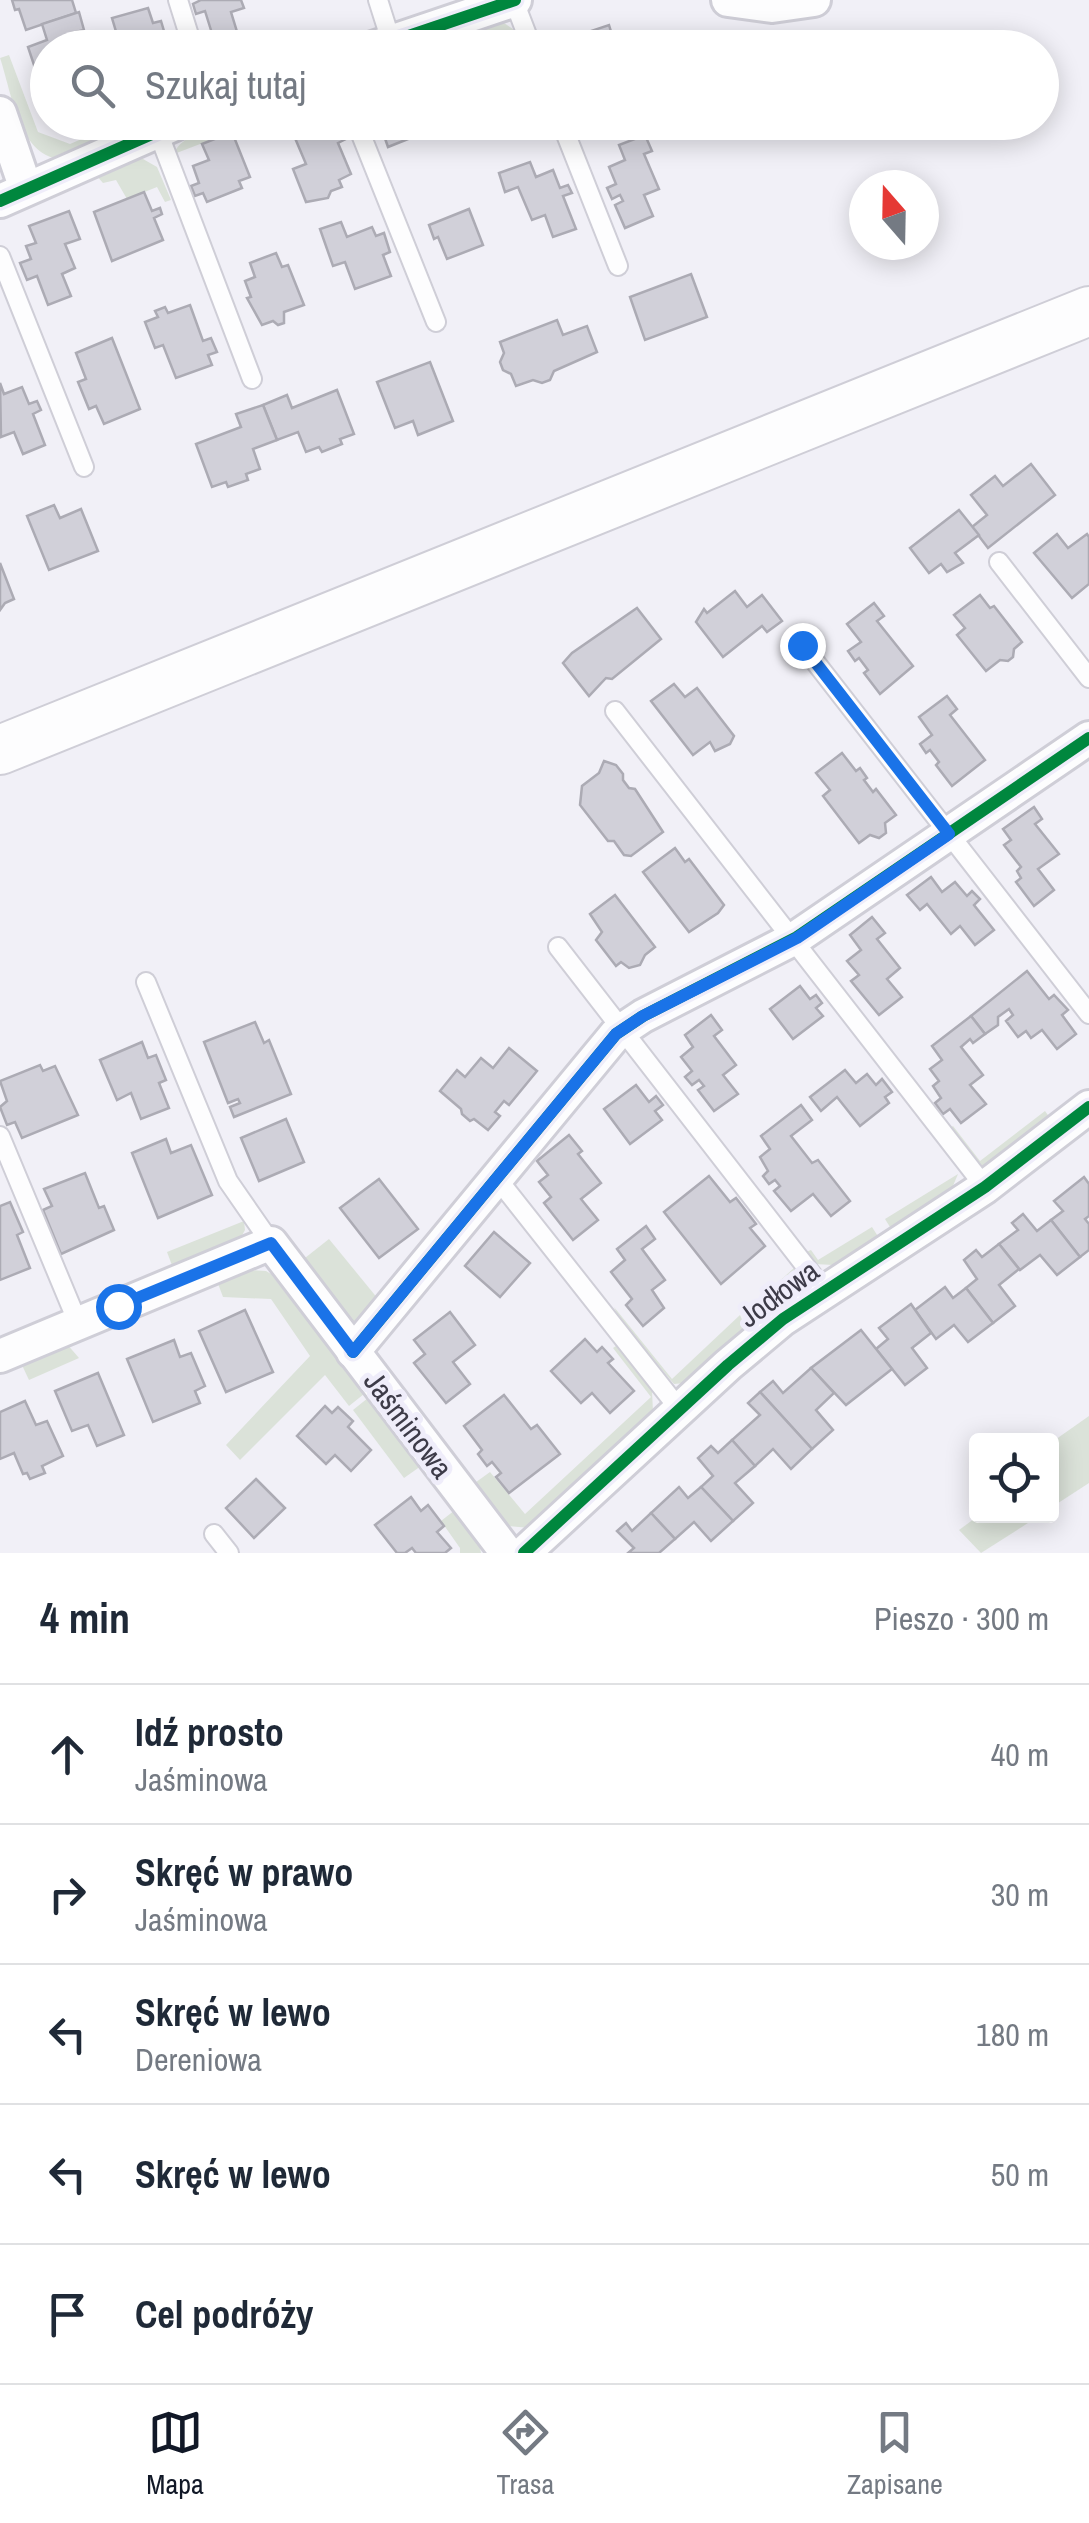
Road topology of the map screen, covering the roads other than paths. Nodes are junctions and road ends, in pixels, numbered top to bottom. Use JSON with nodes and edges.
{"nodes":[{"id":1,"x":178,"y":0,"type":"edge"},
{"id":2,"x":378,"y":0,"type":"edge"},
{"id":3,"x":514,"y":0,"type":"edge"},
{"id":4,"x":728,"y":0,"type":"edge"},
{"id":5,"x":814,"y":0,"type":"edge"},
{"id":6,"x":187,"y":30,"type":"edge"},
{"id":7,"x":381,"y":30,"type":"edge"},
{"id":8,"x":424,"y":30,"type":"edge"},
{"id":9,"x":525,"y":30,"type":"edge"},
{"id":10,"x":0,"y":113,"type":"edge"},
{"id":11,"x":138,"y":140,"type":"edge"},
{"id":12,"x":172,"y":140,"type":"edge"},
{"id":13,"x":363,"y":140,"type":"edge"},
{"id":14,"x":569,"y":140,"type":"edge"},
{"id":15,"x":13,"y":195,"type":"edge"},
{"id":16,"x":0,"y":256,"type":"edge"},
{"id":17,"x":618,"y":266,"type":"dead end"},
{"id":18,"x":1089,"y":312,"type":"edge"},
{"id":19,"x":436,"y":322,"type":"dead end"},
{"id":20,"x":252,"y":379,"type":"dead end"},
{"id":21,"x":84,"y":467,"type":"dead end"},
{"id":22,"x":999,"y":562,"type":"dead end"},
{"id":23,"x":802,"y":645,"type":"dead end"},
{"id":24,"x":1089,"y":678,"type":"edge"},
{"id":25,"x":615,"y":711,"type":"dead end"},
{"id":26,"x":1089,"y":738,"type":"edge"},
{"id":27,"x":0,"y":750,"type":"edge"},
{"id":28,"x":949,"y":834,"type":"junction"},
{"id":29,"x":793,"y":939,"type":"junction"},
{"id":30,"x":558,"y":948,"type":"dead end"},
{"id":31,"x":146,"y":982,"type":"dead end"},
{"id":32,"x":1089,"y":1014,"type":"edge"},
{"id":33,"x":622,"y":1029,"type":"junction"},
{"id":34,"x":1089,"y":1107,"type":"edge"},
{"id":35,"x":0,"y":1136,"type":"edge"},
{"id":36,"x":496,"y":1178,"type":"junction"},
{"id":37,"x":985,"y":1187,"type":"junction"},
{"id":38,"x":271,"y":1243,"type":"junction"},
{"id":39,"x":824,"y":1290,"type":"junction"},
{"id":40,"x":78,"y":1323,"type":"junction"},
{"id":41,"x":353,"y":1352,"type":"junction"},
{"id":42,"x":0,"y":1356,"type":"edge"},
{"id":43,"x":680,"y":1410,"type":"junction"},
{"id":44,"x":214,"y":1534,"type":"dead end"},
{"id":45,"x":229,"y":1553,"type":"edge"},
{"id":46,"x":506,"y":1553,"type":"edge"},
{"id":47,"x":524,"y":1553,"type":"edge"}],
"edges":[{"from":1,"to":6,"type":"lane"},
{"from":2,"to":7,"type":"lane"},
{"from":3,"to":8,"type":"street"},
{"from":3,"to":9,"type":"lane"},
{"from":4,"to":5,"type":"street"},
{"from":10,"to":15,"type":"street"},
{"from":11,"to":15,"type":"street"},
{"from":12,"to":20,"type":"lane"},
{"from":13,"to":19,"type":"lane"},
{"from":14,"to":17,"type":"lane"},
{"from":16,"to":21,"type":"lane"},
{"from":18,"to":27,"type":"main road"},
{"from":22,"to":24,"type":"lane"},
{"from":23,"to":28,"type":"lane"},
{"from":25,"to":29,"type":"lane"},
{"from":26,"to":28,"type":"street"},
{"from":28,"to":29,"type":"street"},
{"from":28,"to":32,"type":"lane"},
{"from":29,"to":33,"type":"street"},
{"from":29,"to":37,"type":"lane"},
{"from":30,"to":33,"type":"lane"},
{"from":31,"to":38,"type":"lane"},
{"from":33,"to":36,"type":"street"},
{"from":33,"to":39,"type":"lane"},
{"from":34,"to":37,"type":"street","name":"Jodłowa"},
{"from":35,"to":40,"type":"lane"},
{"from":36,"to":41,"type":"street"},
{"from":36,"to":43,"type":"lane"},
{"from":37,"to":39,"type":"street","name":"Jodłowa"},
{"from":38,"to":40,"type":"street"},
{"from":38,"to":41,"type":"street","name":"Jaśminowa"},
{"from":39,"to":43,"type":"street","name":"Jodłowa"},
{"from":40,"to":42,"type":"street"},
{"from":41,"to":46,"type":"street","name":"Jaśminowa"},
{"from":43,"to":47,"type":"street","name":"Jodłowa"},
{"from":44,"to":45,"type":"lane"}]}
